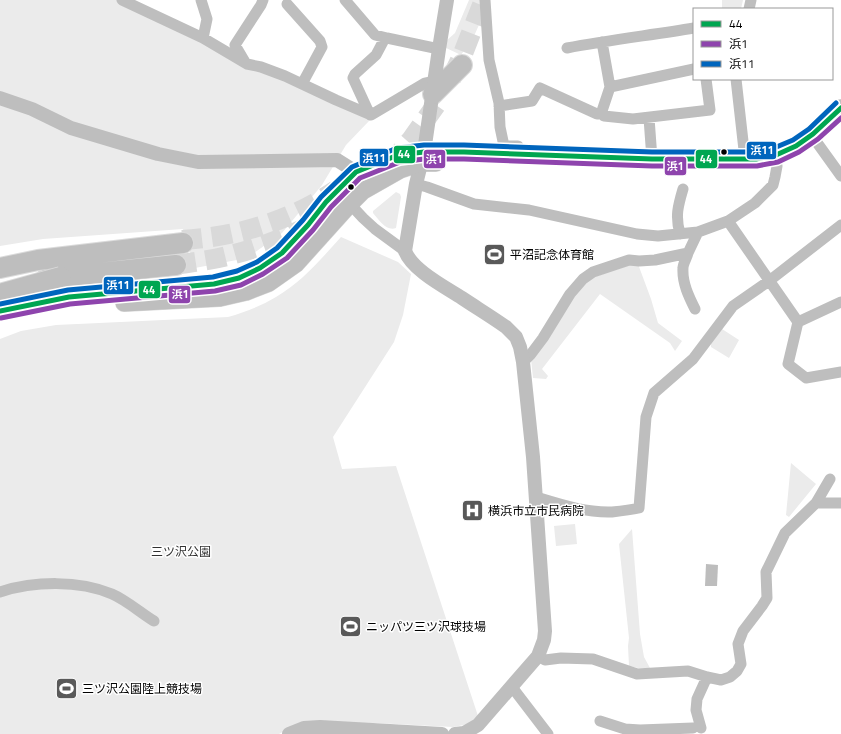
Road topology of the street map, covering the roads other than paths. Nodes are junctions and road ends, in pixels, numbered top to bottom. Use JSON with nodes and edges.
{"nodes":[{"id":1,"x":122,"y":0,"type":"edge"},
{"id":2,"x":201,"y":0,"type":"edge"},
{"id":3,"x":263,"y":0,"type":"edge"},
{"id":4,"x":345,"y":0,"type":"edge"},
{"id":5,"x":447,"y":0,"type":"edge"},
{"id":6,"x":485,"y":0,"type":"edge"},
{"id":7,"x":287,"y":4,"type":"dead end"},
{"id":8,"x":693,"y":28,"type":"edge"},
{"id":9,"x":202,"y":38,"type":"junction"},
{"id":10,"x":385,"y":38,"type":"junction"},
{"id":11,"x":602,"y":42,"type":"junction"},
{"id":12,"x":567,"y":48,"type":"dead end"},
{"id":13,"x":439,"y":49,"type":"junction"},
{"id":14,"x":245,"y":62,"type":"junction"},
{"id":15,"x":462,"y":65,"type":"tunnel mouth"},
{"id":16,"x":693,"y":69,"type":"edge"},
{"id":17,"x":706,"y":80,"type":"edge"},
{"id":18,"x":736,"y":80,"type":"edge"},
{"id":19,"x":302,"y":84,"type":"junction"},
{"id":20,"x":610,"y":87,"type":"junction"},
{"id":21,"x":433,"y":88,"type":"junction"},
{"id":22,"x":0,"y":98,"type":"edge"},
{"id":23,"x":499,"y":106,"type":"junction"},
{"id":24,"x":841,"y":108,"type":"edge"},
{"id":25,"x":603,"y":114,"type":"junction"},
{"id":26,"x":370,"y":115,"type":"junction"},
{"id":27,"x":649,"y":118,"type":"junction"},
{"id":28,"x":841,"y":123,"type":"edge"},
{"id":29,"x":818,"y":144,"type":"junction"},
{"id":30,"x":561,"y":155,"type":"junction"},
{"id":31,"x":423,"y":157,"type":"junction"},
{"id":32,"x":652,"y":159,"type":"junction"},
{"id":33,"x":745,"y":159,"type":"junction"},
{"id":34,"x":776,"y":166,"type":"junction"},
{"id":35,"x":356,"y":172,"type":"junction"},
{"id":36,"x":841,"y":176,"type":"edge"},
{"id":37,"x":416,"y":184,"type":"junction"},
{"id":38,"x":683,"y":189,"type":"dead end"},
{"id":39,"x":350,"y":204,"type":"junction"},
{"id":40,"x":728,"y":221,"type":"junction"},
{"id":41,"x":841,"y":225,"type":"edge"},
{"id":42,"x":698,"y":232,"type":"junction"},
{"id":43,"x":680,"y":234,"type":"junction"},
{"id":44,"x":405,"y":252,"type":"junction"},
{"id":45,"x":688,"y":253,"type":"junction"},
{"id":46,"x":0,"y":255,"type":"edge"},
{"id":47,"x":176,"y":265,"type":"tunnel mouth"},
{"id":48,"x":0,"y":268,"type":"edge"},
{"id":49,"x":61,"y":277,"type":"junction"},
{"id":50,"x":769,"y":281,"type":"junction"},
{"id":51,"x":0,"y":290,"type":"edge"},
{"id":52,"x":0,"y":294,"type":"edge"},
{"id":53,"x":69,"y":297,"type":"junction"},
{"id":54,"x":841,"y":302,"type":"edge"},
{"id":55,"x":695,"y":309,"type":"dead end"},
{"id":56,"x":0,"y":311,"type":"edge"},
{"id":57,"x":798,"y":322,"type":"junction"},
{"id":58,"x":0,"y":323,"type":"edge"},
{"id":59,"x":523,"y":362,"type":"junction"},
{"id":60,"x":841,"y":372,"type":"edge"},
{"id":61,"x":830,"y":479,"type":"dead end"},
{"id":62,"x":536,"y":497,"type":"junction"},
{"id":63,"x":816,"y":503,"type":"junction"},
{"id":64,"x":841,"y":503,"type":"edge"},
{"id":65,"x":0,"y":592,"type":"edge"},
{"id":66,"x":154,"y":622,"type":"dead end"},
{"id":67,"x":538,"y":656,"type":"junction"},
{"id":68,"x":707,"y":677,"type":"junction"},
{"id":69,"x":512,"y":687,"type":"junction"},
{"id":70,"x":600,"y":721,"type":"dead end"},
{"id":71,"x":641,"y":732,"type":"edge"},
{"id":72,"x":289,"y":734,"type":"edge"},
{"id":73,"x":442,"y":734,"type":"edge"},
{"id":74,"x":461,"y":734,"type":"edge"},
{"id":75,"x":548,"y":734,"type":"edge"}],
"edges":[{"from":1,"to":9,"type":"street"},
{"from":2,"to":9,"type":"street"},
{"from":3,"to":14,"type":"street"},
{"from":4,"to":10,"type":"street"},
{"from":5,"to":13,"type":"street"},
{"from":6,"to":23,"type":"street"},
{"from":7,"to":19,"type":"street"},
{"from":8,"to":11,"type":"street"},
{"from":9,"to":14,"type":"street"},
{"from":10,"to":13,"type":"street"},
{"from":10,"to":26,"type":"street"},
{"from":11,"to":12,"type":"street"},
{"from":11,"to":20,"type":"street"},
{"from":13,"to":21,"type":"street"},
{"from":14,"to":19,"type":"street"},
{"from":15,"to":21,"type":"highway"},
{"from":16,"to":20,"type":"street"},
{"from":17,"to":27,"type":"street"},
{"from":18,"to":33,"type":"street"},
{"from":19,"to":26,"type":"street"},
{"from":20,"to":25,"type":"street"},
{"from":21,"to":26,"type":"street"},
{"from":21,"to":31,"type":"street"},
{"from":22,"to":35,"type":"street"},
{"from":23,"to":25,"type":"street"},
{"from":23,"to":30,"type":"street"},
{"from":24,"to":33,"type":"main road"},
{"from":25,"to":27,"type":"street"},
{"from":27,"to":32,"type":"street"},
{"from":28,"to":29,"type":"main road"},
{"from":29,"to":34,"type":"main road"},
{"from":29,"to":36,"type":"street"},
{"from":30,"to":31,"type":"main road"},
{"from":30,"to":32,"type":"main road"},
{"from":31,"to":34,"type":"main road"},
{"from":31,"to":35,"type":"main road"},
{"from":31,"to":37,"type":"street"},
{"from":31,"to":39,"type":"main road"},
{"from":32,"to":33,"type":"main road"},
{"from":34,"to":40,"type":"street"},
{"from":35,"to":53,"type":"main road"},
{"from":37,"to":43,"type":"street"},
{"from":37,"to":44,"type":"street"},
{"from":38,"to":43,"type":"street"},
{"from":39,"to":44,"type":"street"},
{"from":39,"to":58,"type":"main road"},
{"from":40,"to":42,"type":"street"},
{"from":40,"to":50,"type":"street"},
{"from":41,"to":50,"type":"street"},
{"from":42,"to":43,"type":"street"},
{"from":42,"to":45,"type":"street"},
{"from":44,"to":59,"type":"street"},
{"from":45,"to":55,"type":"street"},
{"from":45,"to":59,"type":"street"},
{"from":46,"to":48,"type":"highway"},
{"from":47,"to":49,"type":"highway"},
{"from":49,"to":51,"type":"highway","bridge":true},
{"from":49,"to":52,"type":"highway","bridge":true},
{"from":50,"to":57,"type":"street"},
{"from":50,"to":62,"type":"street"},
{"from":51,"to":53,"type":"highway"},
{"from":53,"to":56,"type":"main road"},
{"from":54,"to":57,"type":"street"},
{"from":57,"to":60,"type":"street"},
{"from":59,"to":62,"type":"street"},
{"from":61,"to":63,"type":"street"},
{"from":62,"to":67,"type":"street"},
{"from":63,"to":64,"type":"street"},
{"from":63,"to":68,"type":"street"},
{"from":65,"to":66,"type":"street"},
{"from":67,"to":68,"type":"street"},
{"from":67,"to":69,"type":"street"},
{"from":68,"to":71,"type":"street"},
{"from":69,"to":74,"type":"street"},
{"from":69,"to":75,"type":"street"},
{"from":70,"to":71,"type":"street"},
{"from":72,"to":73,"type":"street"}]}
